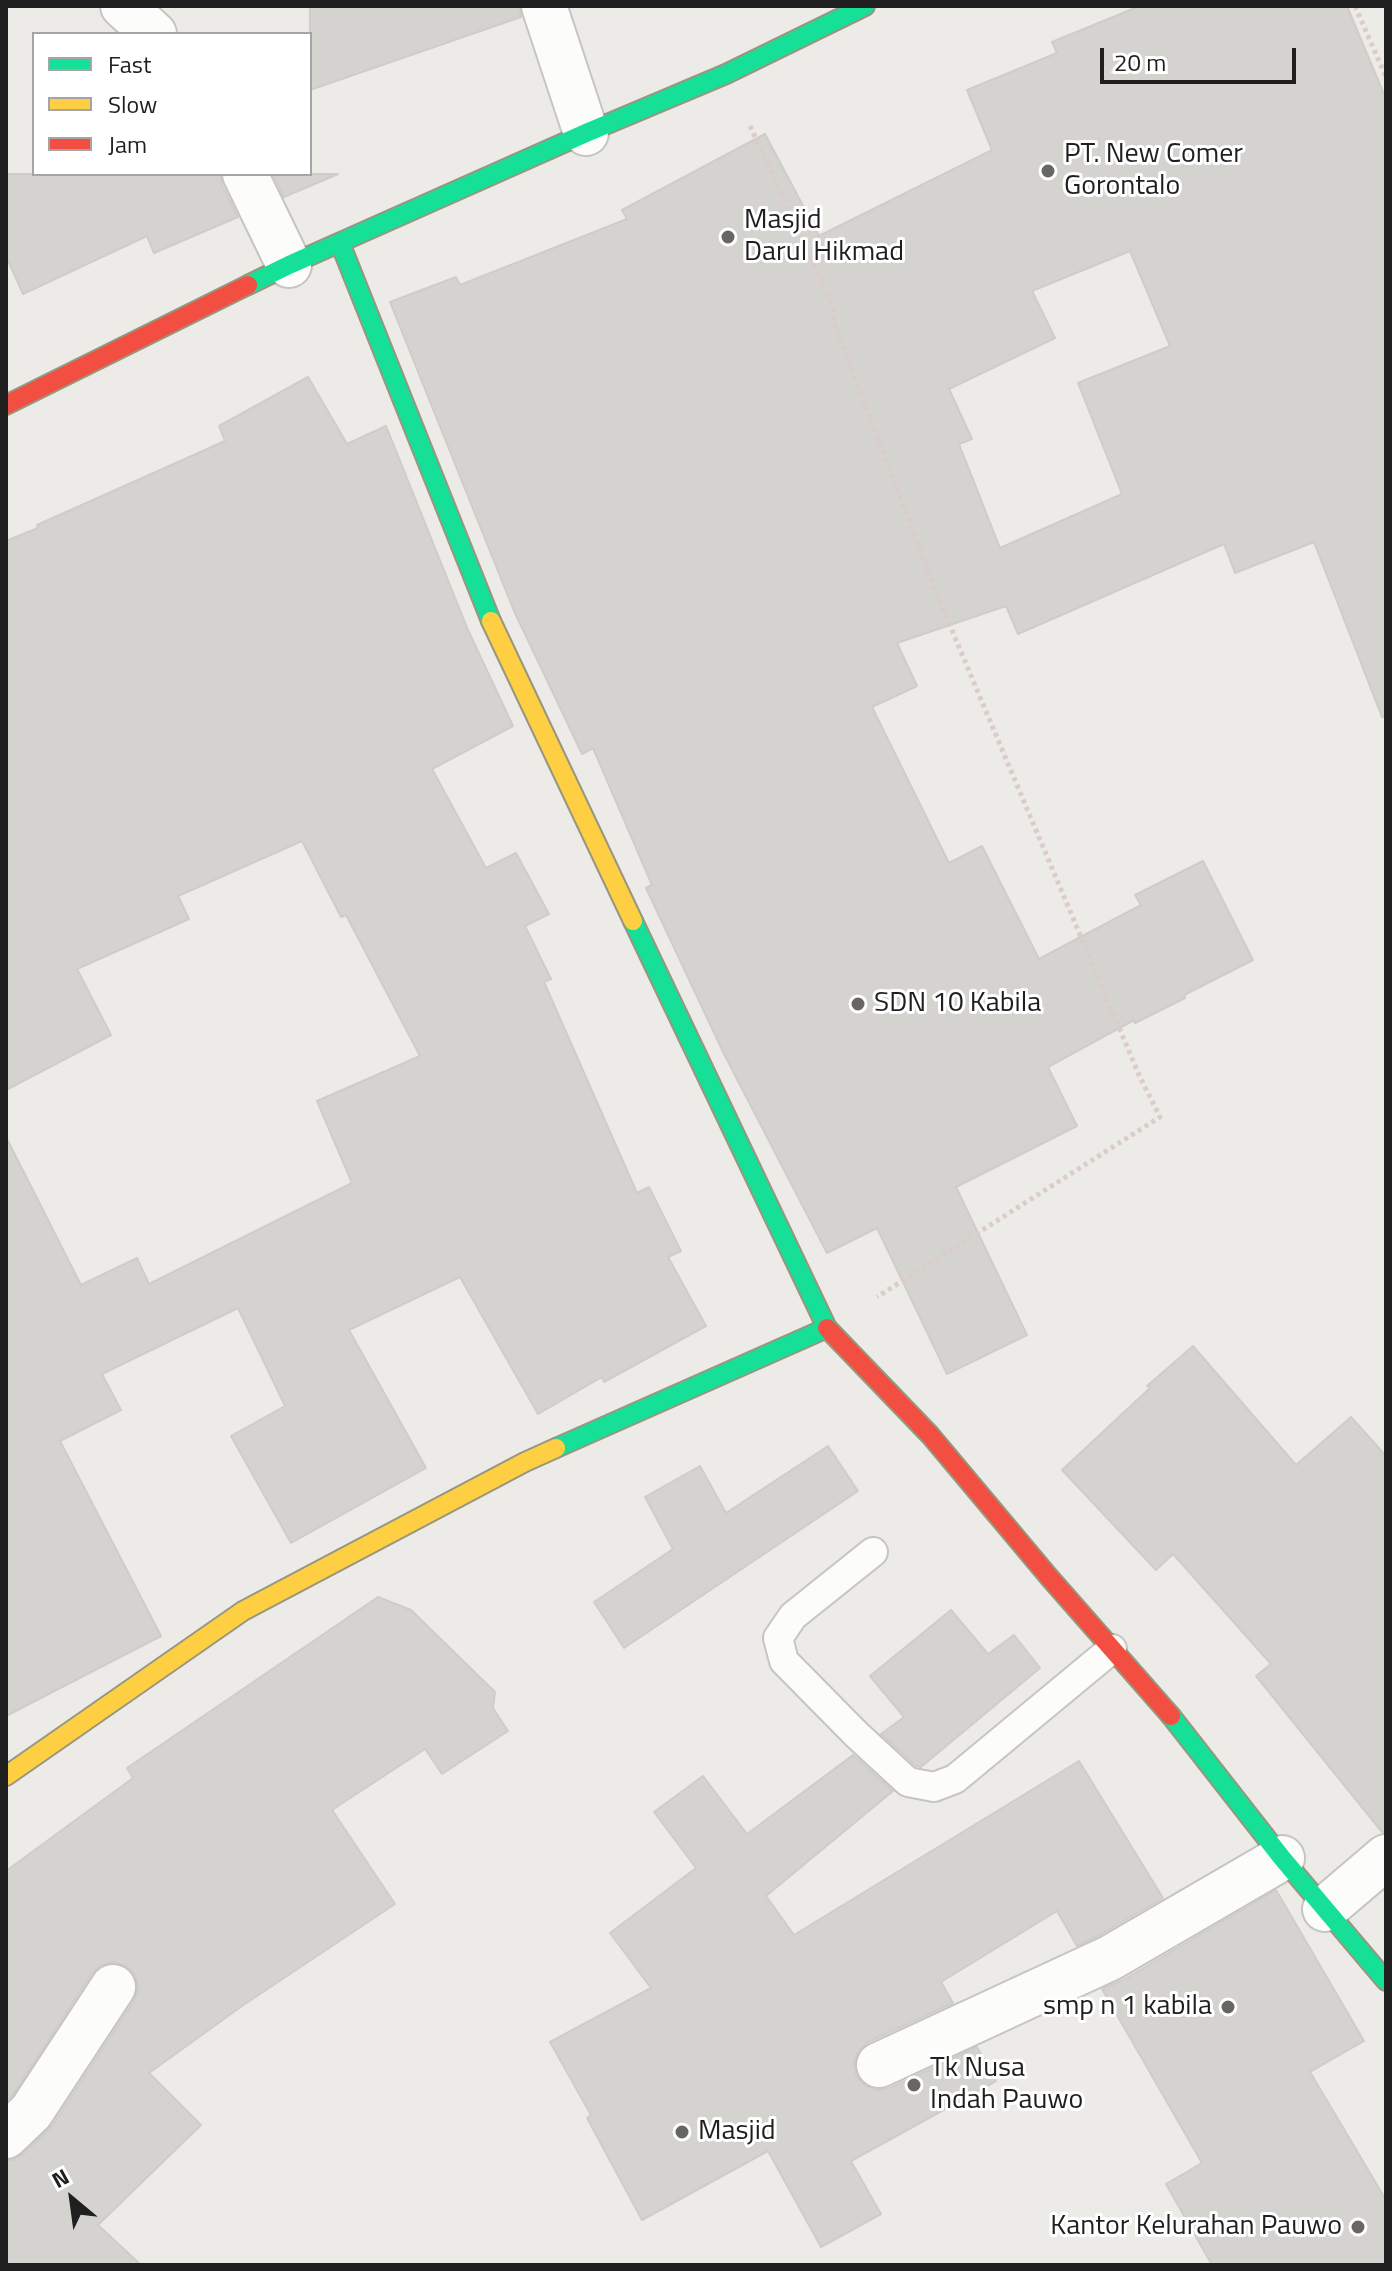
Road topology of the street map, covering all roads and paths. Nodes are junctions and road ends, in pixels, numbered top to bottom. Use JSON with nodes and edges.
{"nodes":[{"id":1,"x":123,"y":6,"type":"edge"},
{"id":2,"x":544,"y":6,"type":"edge"},
{"id":3,"x":865,"y":6,"type":"edge"},
{"id":4,"x":1355,"y":6,"type":"edge"},
{"id":5,"x":152,"y":32,"type":"edge"},
{"id":6,"x":726,"y":74,"type":"junction"},
{"id":7,"x":1386,"y":77,"type":"edge"},
{"id":8,"x":586,"y":133,"type":"junction"},
{"id":9,"x":246,"y":176,"type":"edge"},
{"id":10,"x":340,"y":243,"type":"junction"},
{"id":11,"x":289,"y":265,"type":"junction"},
{"id":12,"x":6,"y":405,"type":"edge"},
{"id":13,"x":827,"y":1328,"type":"junction"},
{"id":14,"x":873,"y":1552,"type":"dead end"},
{"id":15,"x":1112,"y":1649,"type":"junction"},
{"id":16,"x":6,"y":1776,"type":"edge"},
{"id":17,"x":1386,"y":1857,"type":"edge"},
{"id":18,"x":1282,"y":1858,"type":"junction"},
{"id":19,"x":1325,"y":1909,"type":"junction"},
{"id":20,"x":1386,"y":1981,"type":"edge"},
{"id":21,"x":113,"y":1987,"type":"dead end"},
{"id":22,"x":879,"y":2065,"type":"dead end"},
{"id":23,"x":6,"y":2136,"type":"edge"}],
"edges":[{"from":1,"to":5,"type":"street"},
{"from":2,"to":8,"type":"street"},
{"from":3,"to":6,"type":"street"},
{"from":4,"to":7,"type":"path"},
{"from":6,"to":8,"type":"street"},
{"from":6,"to":13,"type":"path"},
{"from":8,"to":10,"type":"street"},
{"from":9,"to":11,"type":"street"},
{"from":10,"to":11,"type":"street"},
{"from":10,"to":13,"type":"street"},
{"from":11,"to":12,"type":"street"},
{"from":13,"to":15,"type":"street"},
{"from":13,"to":16,"type":"street"},
{"from":14,"to":15,"type":"lane"},
{"from":15,"to":18,"type":"street"},
{"from":17,"to":19,"type":"street"},
{"from":18,"to":19,"type":"street"},
{"from":18,"to":22,"type":"street"},
{"from":19,"to":20,"type":"street"},
{"from":21,"to":23,"type":"street"}]}
